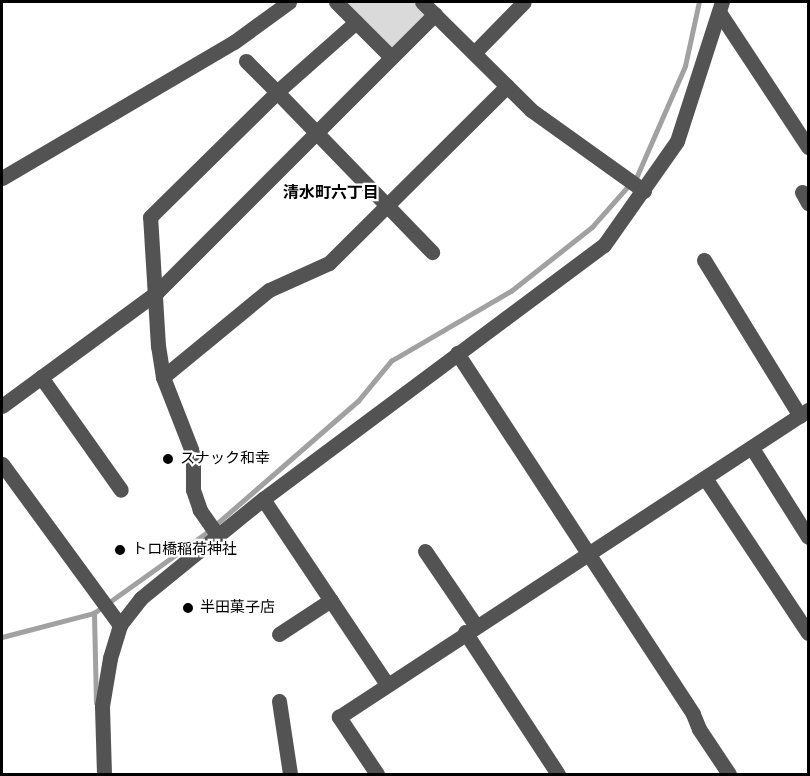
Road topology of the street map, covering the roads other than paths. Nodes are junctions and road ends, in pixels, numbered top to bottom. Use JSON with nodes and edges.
{"nodes":[{"id":1,"x":289,"y":2,"type":"edge"},
{"id":2,"x":336,"y":2,"type":"edge"},
{"id":3,"x":422,"y":2,"type":"edge"},
{"id":4,"x":524,"y":2,"type":"edge"},
{"id":5,"x":720,"y":7,"type":"edge"},
{"id":6,"x":435,"y":14,"type":"junction"},
{"id":7,"x":356,"y":22,"type":"junction"},
{"id":8,"x":474,"y":53,"type":"junction"},
{"id":9,"x":391,"y":57,"type":"junction"},
{"id":10,"x":246,"y":61,"type":"dead end"},
{"id":11,"x":507,"y":86,"type":"junction"},
{"id":12,"x":277,"y":92,"type":"junction"},
{"id":13,"x":318,"y":131,"type":"junction"},
{"id":14,"x":808,"y":147,"type":"edge"},
{"id":15,"x":2,"y":178,"type":"edge"},
{"id":16,"x":644,"y":191,"type":"junction"},
{"id":17,"x":386,"y":202,"type":"junction"},
{"id":18,"x":432,"y":252,"type":"dead end"},
{"id":19,"x":704,"y":260,"type":"dead end"},
{"id":20,"x":157,"y":291,"type":"junction"},
{"id":21,"x":458,"y":352,"type":"junction"},
{"id":22,"x":41,"y":377,"type":"junction"},
{"id":23,"x":163,"y":377,"type":"junction"},
{"id":24,"x":2,"y":406,"type":"edge"},
{"id":25,"x":804,"y":413,"type":"edge"},
{"id":26,"x":752,"y":448,"type":"junction"},
{"id":27,"x":2,"y":464,"type":"edge"},
{"id":28,"x":705,"y":478,"type":"junction"},
{"id":29,"x":121,"y":490,"type":"dead end"},
{"id":30,"x":263,"y":499,"type":"junction"},
{"id":31,"x":218,"y":537,"type":"junction"},
{"id":32,"x":808,"y":537,"type":"edge"},
{"id":33,"x":425,"y":551,"type":"dead end"},
{"id":34,"x":587,"y":554,"type":"junction"},
{"id":35,"x":331,"y":600,"type":"junction"},
{"id":36,"x":117,"y":620,"type":"junction"},
{"id":37,"x":471,"y":629,"type":"junction"},
{"id":38,"x":808,"y":633,"type":"edge"},
{"id":39,"x":279,"y":634,"type":"dead end"},
{"id":40,"x":387,"y":684,"type":"junction"},
{"id":41,"x":279,"y":701,"type":"dead end"},
{"id":42,"x":104,"y":774,"type":"edge"},
{"id":43,"x":290,"y":774,"type":"edge"},
{"id":44,"x":377,"y":774,"type":"edge"},
{"id":45,"x":558,"y":774,"type":"edge"},
{"id":46,"x":729,"y":774,"type":"edge"}],
"edges":[{"from":1,"to":15,"type":"street"},
{"from":2,"to":7,"type":"street"},
{"from":3,"to":6,"type":"street"},
{"from":4,"to":8,"type":"street"},
{"from":5,"to":14,"type":"street"},
{"from":5,"to":16,"type":"street"},
{"from":6,"to":8,"type":"street"},
{"from":6,"to":9,"type":"street"},
{"from":7,"to":9,"type":"street"},
{"from":7,"to":12,"type":"street"},
{"from":8,"to":11,"type":"street"},
{"from":9,"to":13,"type":"street"},
{"from":10,"to":12,"type":"street"},
{"from":11,"to":16,"type":"street"},
{"from":11,"to":17,"type":"street"},
{"from":12,"to":13,"type":"street"},
{"from":12,"to":20,"type":"street"},
{"from":13,"to":17,"type":"street"},
{"from":13,"to":20,"type":"street"},
{"from":16,"to":21,"type":"street"},
{"from":17,"to":18,"type":"street"},
{"from":17,"to":23,"type":"street"},
{"from":19,"to":25,"type":"street"},
{"from":20,"to":22,"type":"street"},
{"from":20,"to":23,"type":"street"},
{"from":21,"to":30,"type":"street"},
{"from":21,"to":34,"type":"street"},
{"from":22,"to":24,"type":"street"},
{"from":22,"to":29,"type":"street"},
{"from":23,"to":31,"type":"street"},
{"from":25,"to":26,"type":"street"},
{"from":26,"to":28,"type":"street"},
{"from":26,"to":32,"type":"street"},
{"from":27,"to":36,"type":"street"},
{"from":28,"to":34,"type":"street"},
{"from":28,"to":38,"type":"street"},
{"from":30,"to":31,"type":"street"},
{"from":30,"to":35,"type":"street"},
{"from":31,"to":36,"type":"street"},
{"from":33,"to":37,"type":"street"},
{"from":34,"to":37,"type":"street"},
{"from":34,"to":46,"type":"street"},
{"from":35,"to":39,"type":"street"},
{"from":35,"to":40,"type":"street"},
{"from":36,"to":42,"type":"street"},
{"from":37,"to":40,"type":"street"},
{"from":37,"to":45,"type":"street"},
{"from":40,"to":44,"type":"street"},
{"from":41,"to":43,"type":"street"}]}
